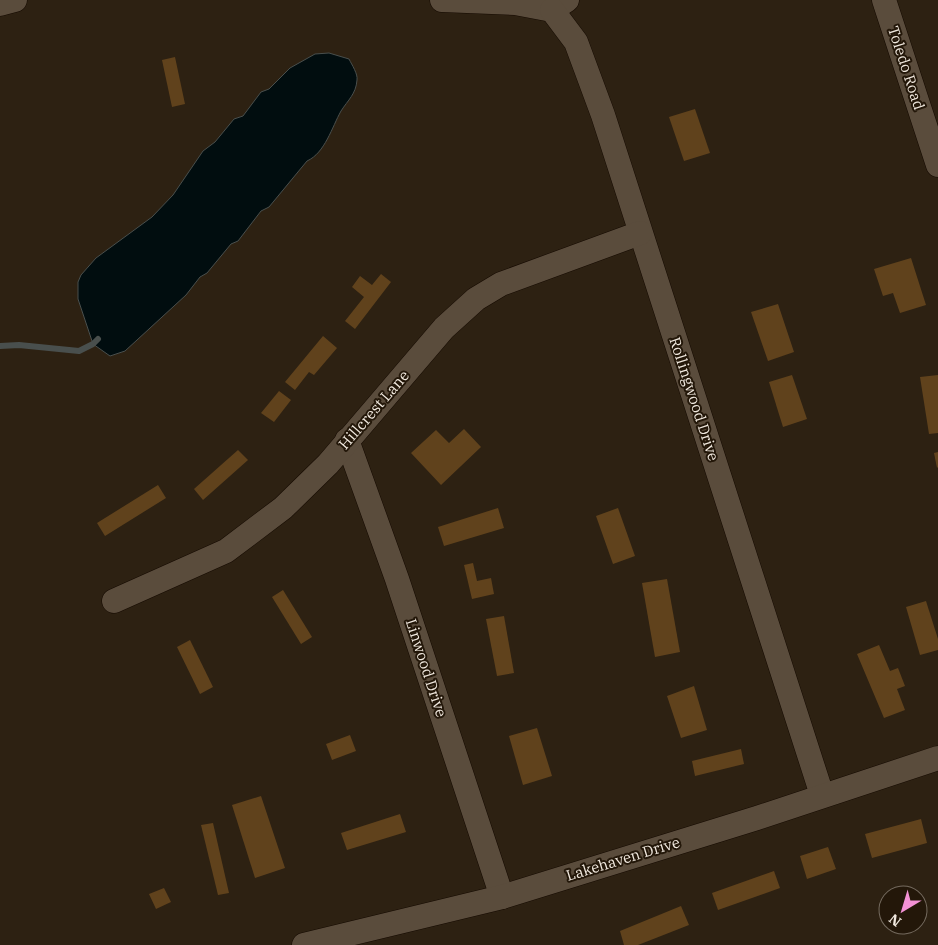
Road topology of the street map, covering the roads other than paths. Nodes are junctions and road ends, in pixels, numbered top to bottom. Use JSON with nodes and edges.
{"nodes":[{"id":1,"x":15,"y":0,"type":"edge"},
{"id":2,"x":442,"y":0,"type":"edge"},
{"id":3,"x":884,"y":0,"type":"edge"},
{"id":4,"x":0,"y":4,"type":"edge"},
{"id":5,"x":560,"y":5,"type":"edge"},
{"id":6,"x":938,"y":165,"type":"edge"},
{"id":7,"x":640,"y":233,"type":"junction"},
{"id":8,"x":347,"y":440,"type":"junction"},
{"id":9,"x":114,"y":601,"type":"dead end"},
{"id":10,"x":938,"y":758,"type":"edge"},
{"id":11,"x":822,"y":795,"type":"junction"},
{"id":12,"x":502,"y":896,"type":"junction"},
{"id":13,"x":304,"y":945,"type":"edge"}],
"edges":[{"from":1,"to":4,"type":"street"},
{"from":2,"to":5,"type":"street"},
{"from":3,"to":6,"type":"street","name":"Toledo Road"},
{"from":5,"to":7,"type":"street","name":"Rollingwood Drive"},
{"from":7,"to":8,"type":"street","name":"Hillcrest Lane"},
{"from":7,"to":11,"type":"street","name":"Rollingwood Drive"},
{"from":8,"to":9,"type":"street","name":"Hillcrest Lane"},
{"from":8,"to":12,"type":"street","name":"Linwood Drive"},
{"from":10,"to":11,"type":"street","name":"Lakehaven Drive"},
{"from":11,"to":12,"type":"street","name":"Lakehaven Drive"},
{"from":12,"to":13,"type":"street","name":"Lakehaven Drive"}]}
